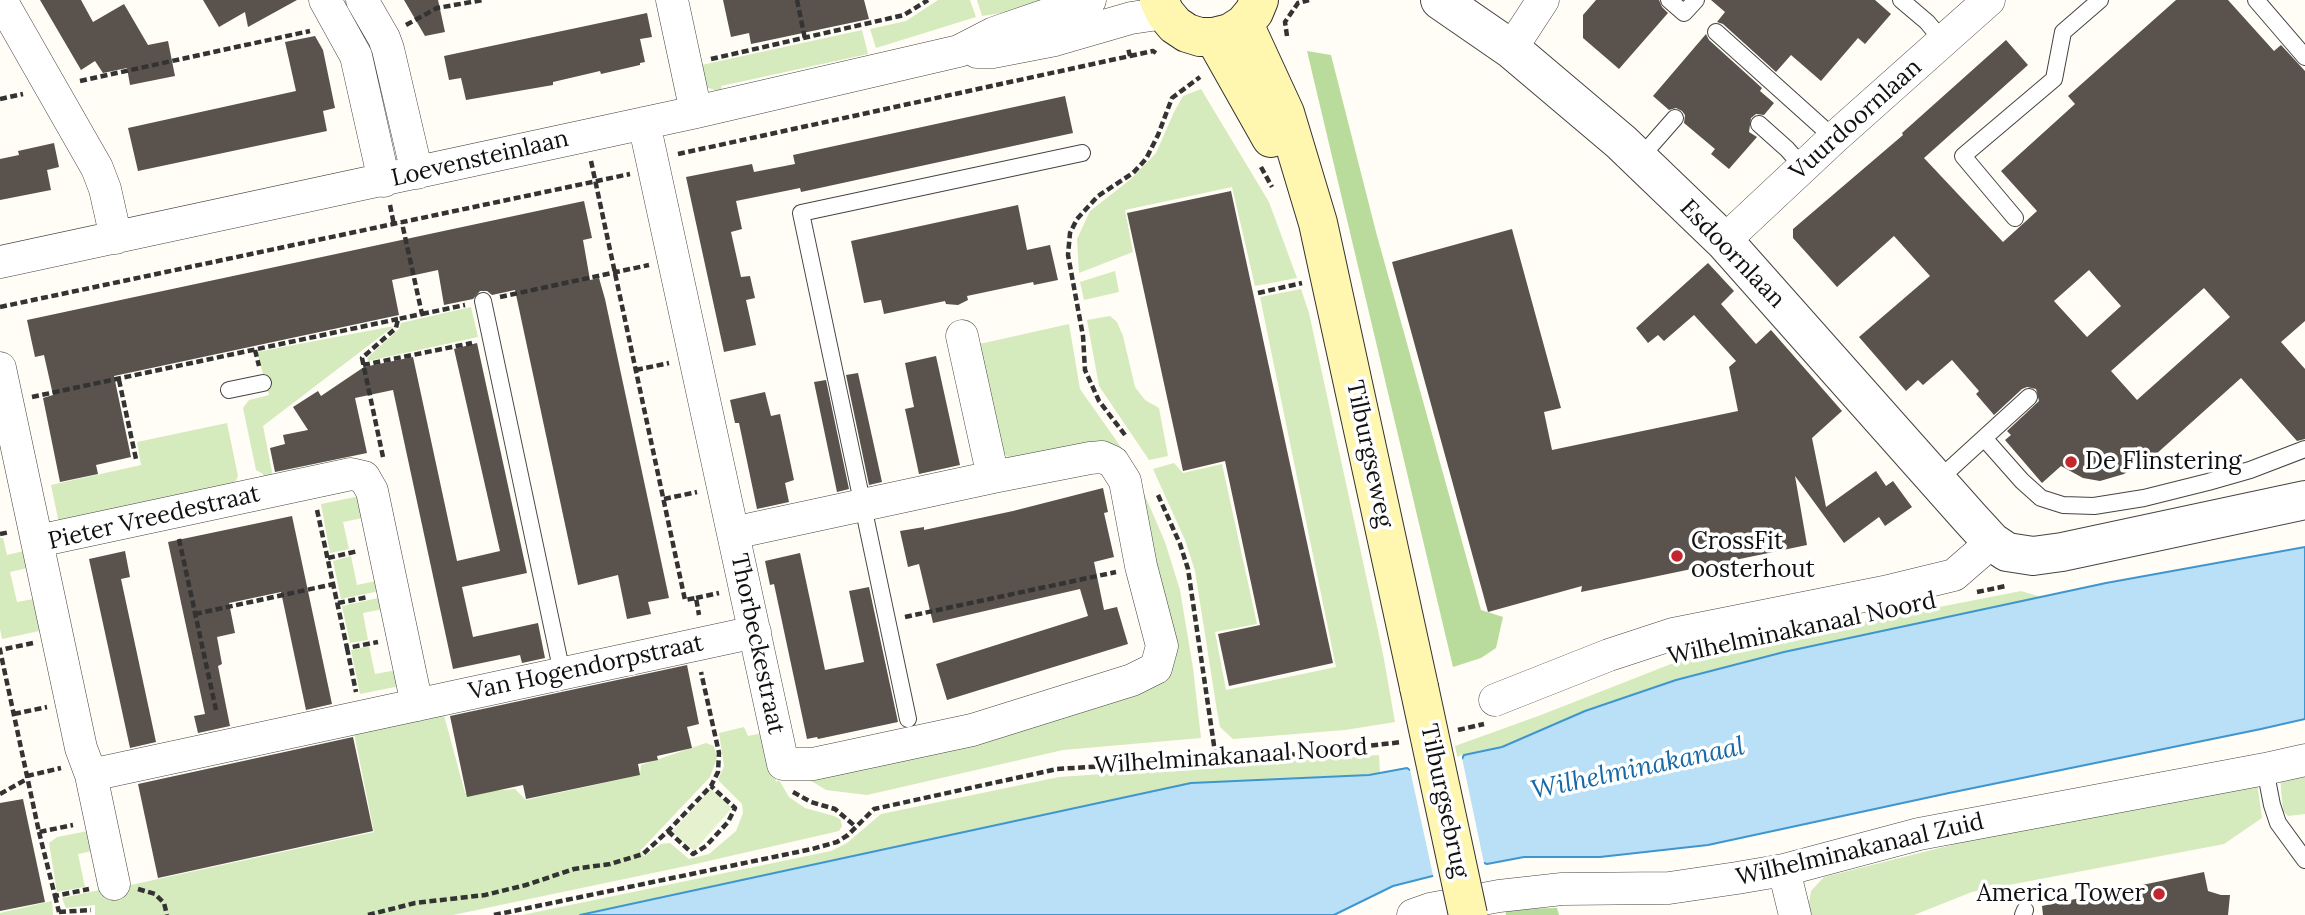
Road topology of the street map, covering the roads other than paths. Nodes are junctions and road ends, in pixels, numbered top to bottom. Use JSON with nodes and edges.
{"nodes":[{"id":1,"x":1,"y":0,"type":"edge"},
{"id":2,"x":362,"y":0,"type":"edge"},
{"id":3,"x":673,"y":0,"type":"edge"},
{"id":4,"x":1090,"y":0,"type":"edge"},
{"id":5,"x":1440,"y":0,"type":"edge"},
{"id":6,"x":1543,"y":0,"type":"edge"},
{"id":7,"x":1670,"y":0,"type":"edge"},
{"id":8,"x":1696,"y":0,"type":"edge"},
{"id":9,"x":1901,"y":0,"type":"edge"},
{"id":10,"x":1989,"y":0,"type":"edge"},
{"id":11,"x":2100,"y":0,"type":"edge"},
{"id":12,"x":2256,"y":0,"type":"edge"},
{"id":13,"x":1162,"y":6,"type":"edge"},
{"id":14,"x":333,"y":12,"type":"edge"},
{"id":15,"x":1716,"y":32,"type":"dead end"},
{"id":16,"x":1231,"y":34,"type":"edge"},
{"id":17,"x":1943,"y":41,"type":"junction"},
{"id":18,"x":1511,"y":49,"type":"junction"},
{"id":19,"x":958,"y":51,"type":"junction"},
{"id":20,"x":2305,"y":57,"type":"edge"},
{"id":21,"x":696,"y":112,"type":"junction"},
{"id":22,"x":1675,"y":118,"type":"dead end"},
{"id":23,"x":645,"y":123,"type":"junction"},
{"id":24,"x":1759,"y":124,"type":"dead end"},
{"id":25,"x":1834,"y":138,"type":"junction"},
{"id":26,"x":1082,"y":153,"type":"dead end"},
{"id":27,"x":1639,"y":159,"type":"junction"},
{"id":28,"x":1803,"y":167,"type":"junction"},
{"id":29,"x":417,"y":173,"type":"junction"},
{"id":30,"x":384,"y":181,"type":"junction"},
{"id":31,"x":2015,"y":218,"type":"dead end"},
{"id":32,"x":116,"y":238,"type":"junction"},
{"id":33,"x":1724,"y":241,"type":"junction"},
{"id":34,"x":0,"y":262,"type":"edge"},
{"id":35,"x":483,"y":301,"type":"road end"},
{"id":36,"x":962,"y":336,"type":"dead end"},
{"id":37,"x":263,"y":383,"type":"dead end"},
{"id":38,"x":3,"y":389,"type":"edge"},
{"id":39,"x":229,"y":390,"type":"dead end"},
{"id":40,"x":2029,"y":397,"type":"dead end"},
{"id":41,"x":1984,"y":438,"type":"junction"},
{"id":42,"x":2305,"y":449,"type":"edge"},
{"id":43,"x":993,"y":477,"type":"junction"},
{"id":44,"x":1938,"y":480,"type":"junction"},
{"id":45,"x":2305,"y":500,"type":"edge"},
{"id":46,"x":863,"y":505,"type":"junction"},
{"id":47,"x":733,"y":533,"type":"junction"},
{"id":48,"x":38,"y":541,"type":"junction"},
{"id":49,"x":1992,"y":542,"type":"junction"},
{"id":50,"x":755,"y":632,"type":"junction"},
{"id":51,"x":562,"y":673,"type":"junction"},
{"id":52,"x":1419,"y":687,"type":"joint"},
{"id":53,"x":417,"y":705,"type":"junction"},
{"id":54,"x":1495,"y":711,"type":"road end"},
{"id":55,"x":908,"y":719,"type":"dead end"},
{"id":56,"x":2305,"y":760,"type":"edge"},
{"id":57,"x":2265,"y":769,"type":"junction"},
{"id":58,"x":91,"y":775,"type":"junction"},
{"id":59,"x":2298,"y":837,"type":"edge"},
{"id":60,"x":2305,"y":860,"type":"edge"},
{"id":61,"x":1784,"y":870,"type":"junction"},
{"id":62,"x":114,"y":884,"type":"road end"},
{"id":63,"x":1413,"y":915,"type":"edge"},
{"id":64,"x":1468,"y":915,"type":"edge"},
{"id":65,"x":1795,"y":915,"type":"edge"}],
"edges":[{"from":1,"to":32,"type":"street"},
{"from":2,"to":29,"type":"street"},
{"from":3,"to":21,"type":"street"},
{"from":4,"to":19,"type":"street","name":"Loevensteinlaan"},
{"from":5,"to":18,"type":"street","name":"Esdoornlaan"},
{"from":6,"to":18,"type":"street"},
{"from":7,"to":8,"type":"lane"},
{"from":9,"to":17,"type":"lane"},
{"from":10,"to":17,"type":"street","name":"Vuurdoornlaan"},
{"from":11,"to":31,"type":"lane"},
{"from":12,"to":20,"type":"lane"},
{"from":13,"to":16,"type":"main road"},
{"from":13,"to":19,"type":"street","name":"Loevensteinlaan"},
{"from":14,"to":30,"type":"street"},
{"from":15,"to":25,"type":"lane"},
{"from":16,"to":52,"type":"main road","name":"Tilburgseweg"},
{"from":17,"to":25,"type":"street","name":"Vuurdoornlaan"},
{"from":18,"to":27,"type":"street","name":"Esdoornlaan"},
{"from":19,"to":21,"type":"street","name":"Loevensteinlaan"},
{"from":21,"to":23,"type":"street","name":"Loevensteinlaan"},
{"from":22,"to":27,"type":"lane"},
{"from":23,"to":29,"type":"street","name":"Loevensteinlaan"},
{"from":23,"to":47,"type":"street","name":"Thorbeckestraat"},
{"from":24,"to":28,"type":"lane"},
{"from":25,"to":28,"type":"street","name":"Vuurdoornlaan"},
{"from":26,"to":46,"type":"lane"},
{"from":27,"to":33,"type":"street","name":"Esdoornlaan"},
{"from":28,"to":33,"type":"street","name":"Vuurdoornlaan"},
{"from":29,"to":30,"type":"street","name":"Loevensteinlaan"},
{"from":30,"to":32,"type":"street","name":"Loevensteinlaan"},
{"from":32,"to":34,"type":"street","name":"Loevensteinlaan"},
{"from":33,"to":44,"type":"street","name":"Esdoornlaan"},
{"from":35,"to":51,"type":"lane"},
{"from":36,"to":43,"type":"street"},
{"from":37,"to":39,"type":"lane"},
{"from":38,"to":48,"type":"street"},
{"from":40,"to":41,"type":"lane"},
{"from":41,"to":42,"type":"lane"},
{"from":41,"to":44,"type":"lane"},
{"from":43,"to":46,"type":"street"},
{"from":43,"to":50,"type":"street","name":"Thorbeckestraat"},
{"from":44,"to":49,"type":"street","name":"Esdoornlaan"},
{"from":45,"to":49,"type":"street"},
{"from":46,"to":47,"type":"street"},
{"from":46,"to":55,"type":"lane"},
{"from":47,"to":50,"type":"street","name":"Thorbeckestraat"},
{"from":48,"to":53,"type":"street","name":"Pieter Vreedestraat"},
{"from":48,"to":58,"type":"street","name":"Pieter Vreedestraat"},
{"from":49,"to":54,"type":"street","name":"Wilhelminakanaal Noord"},
{"from":50,"to":51,"type":"street","name":"Van Hogendorpstraat"},
{"from":51,"to":53,"type":"street","name":"Van Hogendorpstraat"},
{"from":52,"to":64,"type":"main road","name":"Tilburgsebrug","bridge":true},
{"from":53,"to":58,"type":"street","name":"Van Hogendorpstraat"},
{"from":56,"to":57,"type":"street","name":"Wilhelminakanaal Zuid"},
{"from":57,"to":59,"type":"lane"},
{"from":57,"to":61,"type":"street","name":"Wilhelminakanaal Zuid"},
{"from":58,"to":62,"type":"street","name":"Pieter Vreedestraat"},
{"from":59,"to":60,"type":"lane"},
{"from":61,"to":63,"type":"street","name":"Wilhelminakanaal Zuid"},
{"from":61,"to":65,"type":"street"}]}
